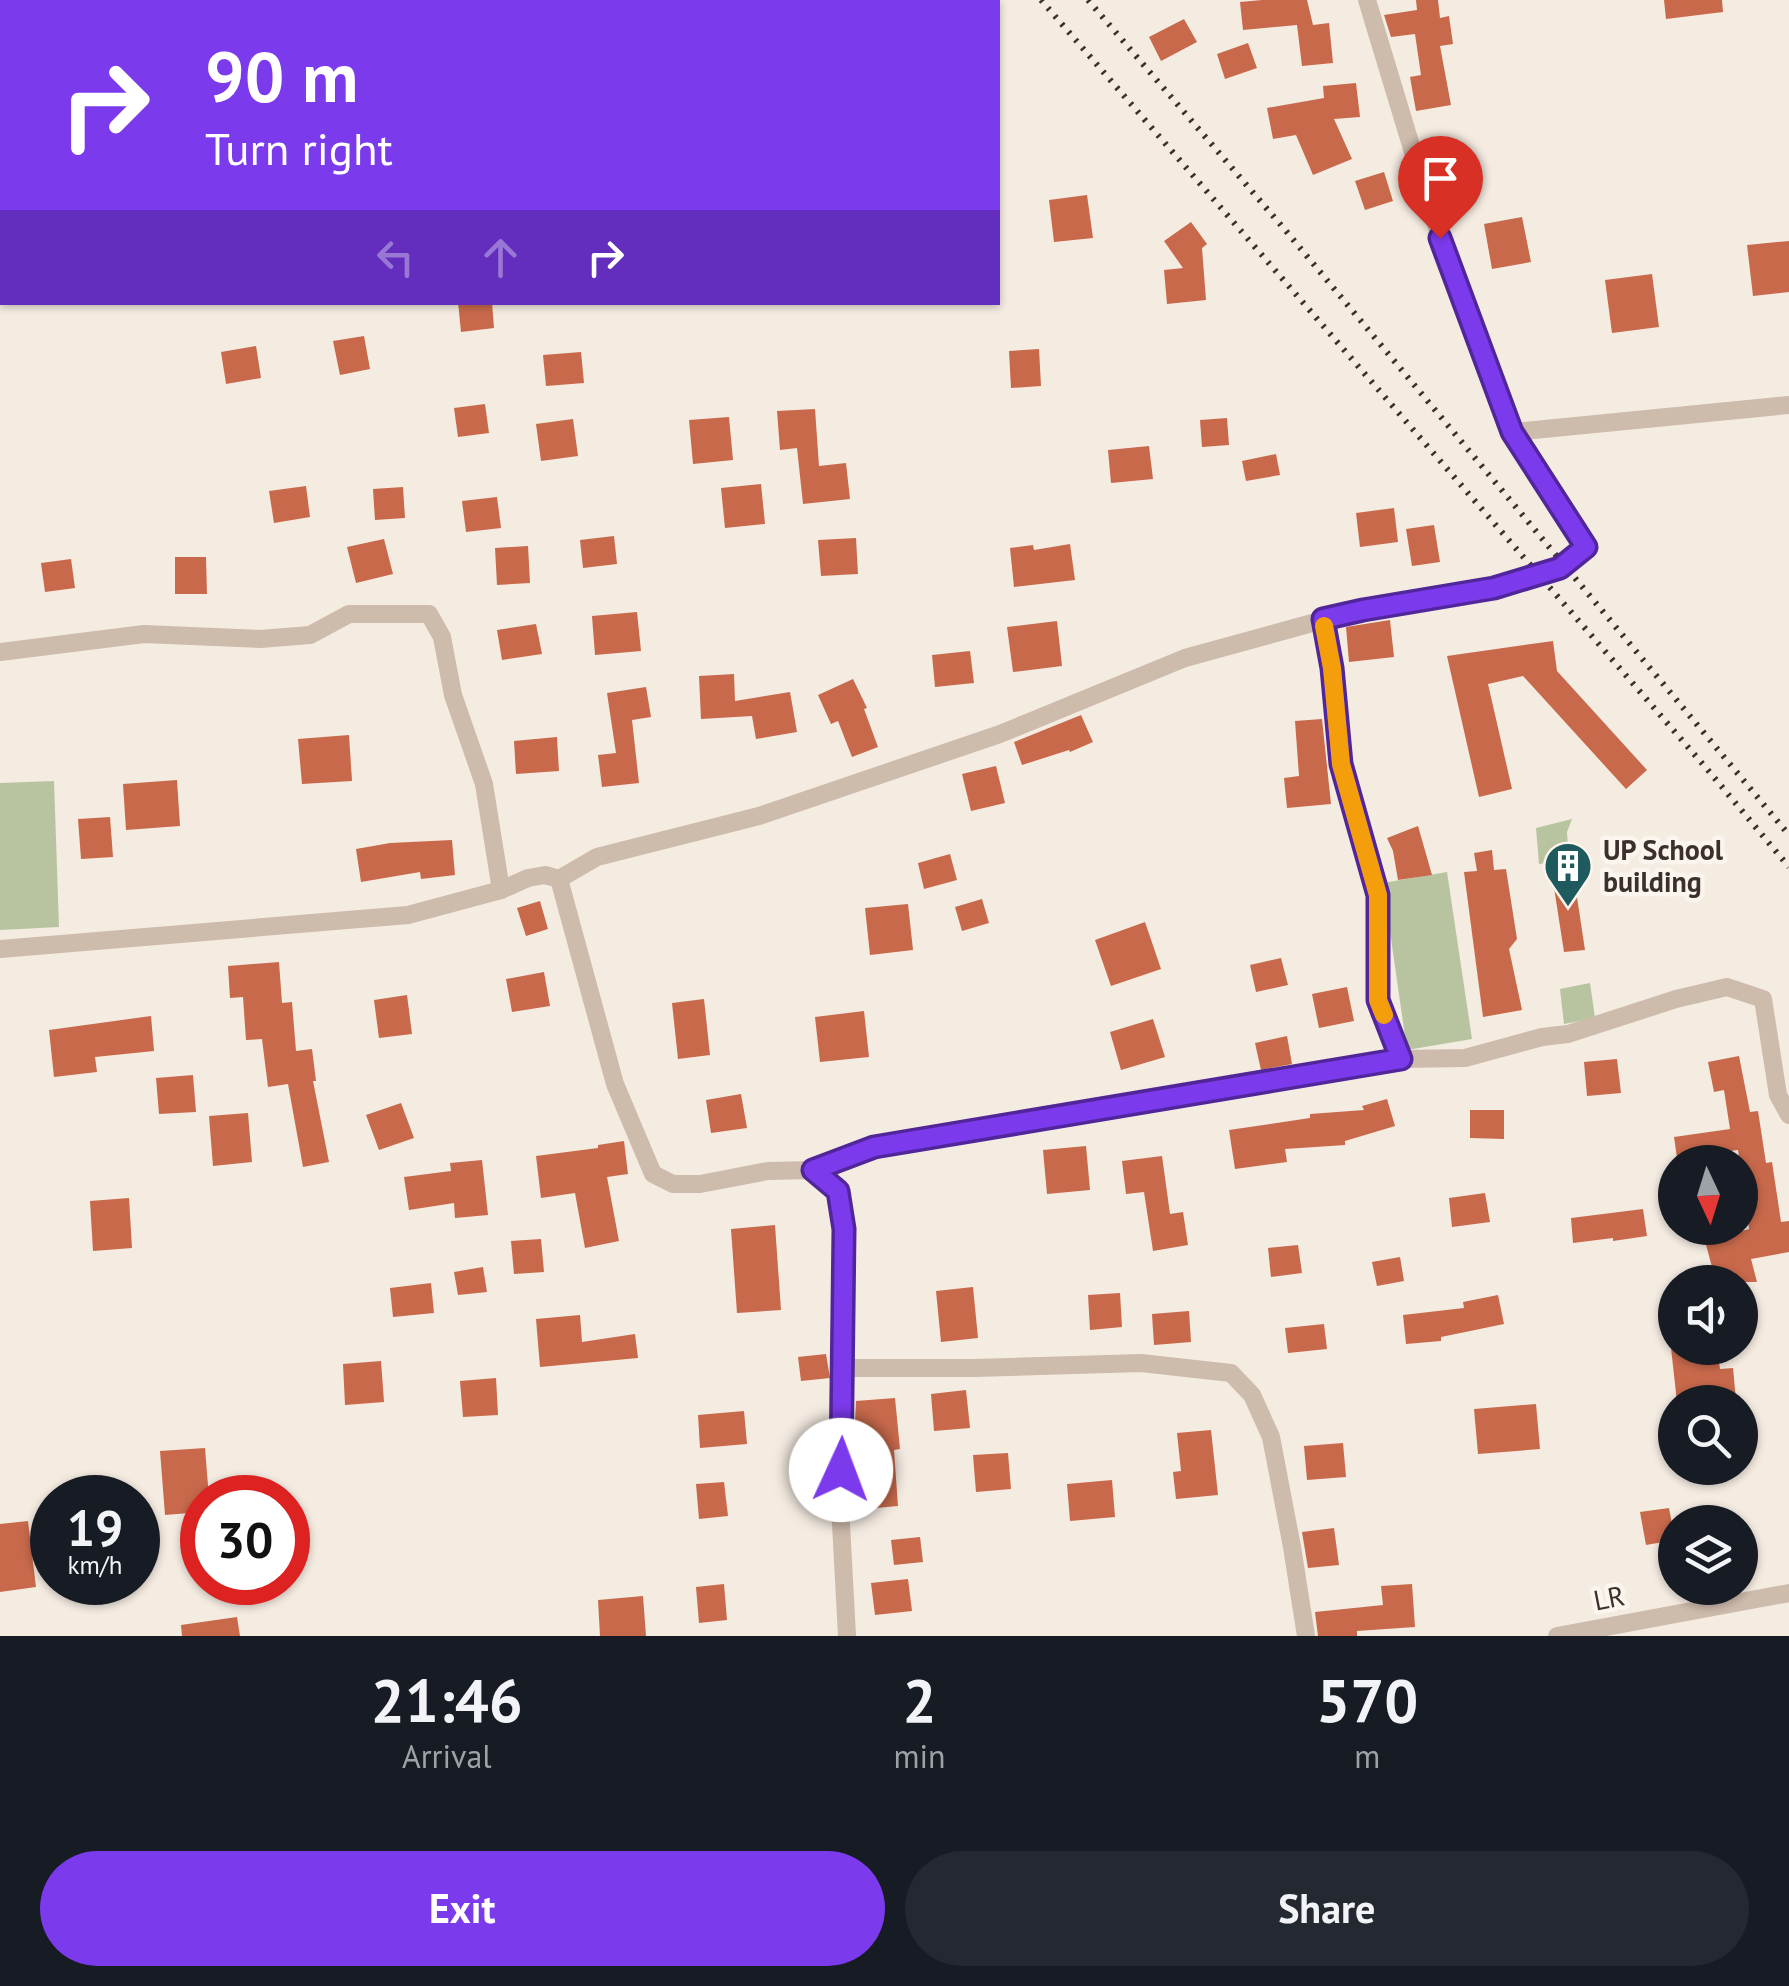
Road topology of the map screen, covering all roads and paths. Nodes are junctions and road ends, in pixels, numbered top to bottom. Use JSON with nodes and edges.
{"nodes":[{"id":1,"x":1367,"y":0,"type":"edge"},
{"id":2,"x":1789,"y":405,"type":"edge"},
{"id":3,"x":1512,"y":432,"type":"junction"},
{"id":4,"x":1323,"y":619,"type":"junction"},
{"id":5,"x":0,"y":652,"type":"edge"},
{"id":6,"x":559,"y":879,"type":"junction"},
{"id":7,"x":501,"y":890,"type":"junction"},
{"id":8,"x":0,"y":949,"type":"edge"},
{"id":9,"x":1401,"y":1059,"type":"junction"},
{"id":10,"x":1789,"y":1116,"type":"edge"},
{"id":11,"x":813,"y":1170,"type":"junction"},
{"id":12,"x":844,"y":1368,"type":"junction"},
{"id":13,"x":1789,"y":1593,"type":"edge"},
{"id":14,"x":847,"y":1636,"type":"edge"},
{"id":15,"x":1306,"y":1636,"type":"edge"},
{"id":16,"x":1557,"y":1636,"type":"edge"}],
"edges":[{"from":1,"to":3,"type":"street"},
{"from":2,"to":3,"type":"street"},
{"from":3,"to":4,"type":"street"},
{"from":4,"to":6,"type":"street"},
{"from":4,"to":9,"type":"street"},
{"from":5,"to":7,"type":"street"},
{"from":6,"to":7,"type":"street"},
{"from":6,"to":11,"type":"street"},
{"from":7,"to":8,"type":"street"},
{"from":9,"to":10,"type":"street"},
{"from":9,"to":11,"type":"street"},
{"from":11,"to":12,"type":"street"},
{"from":12,"to":14,"type":"street"},
{"from":12,"to":15,"type":"street"},
{"from":13,"to":16,"type":"street","name":"LR"}]}
